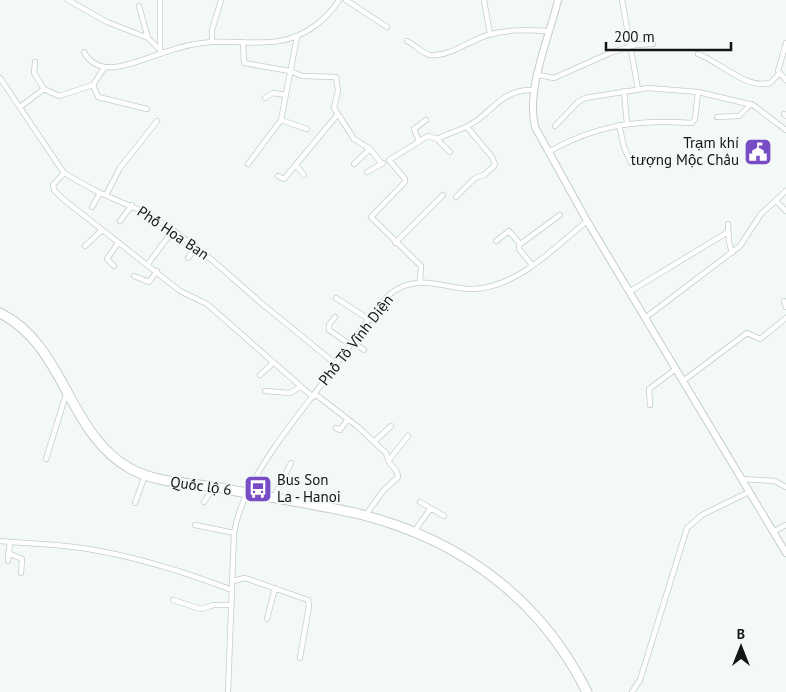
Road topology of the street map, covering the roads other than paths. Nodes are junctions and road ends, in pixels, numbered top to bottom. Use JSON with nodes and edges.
{"nodes":[{"id":1,"x":68,"y":0,"type":"edge"},
{"id":2,"x":160,"y":0,"type":"edge"},
{"id":3,"x":222,"y":0,"type":"edge"},
{"id":4,"x":339,"y":0,"type":"edge"},
{"id":5,"x":346,"y":0,"type":"edge"},
{"id":6,"x":484,"y":0,"type":"edge"},
{"id":7,"x":558,"y":0,"type":"edge"},
{"id":8,"x":622,"y":0,"type":"edge"},
{"id":9,"x":139,"y":6,"type":"dead end"},
{"id":10,"x":387,"y":27,"type":"dead end"},
{"id":11,"x":550,"y":31,"type":"junction"},
{"id":12,"x":490,"y":34,"type":"junction"},
{"id":13,"x":297,"y":37,"type":"junction"},
{"id":14,"x":148,"y":38,"type":"junction"},
{"id":15,"x":288,"y":41,"type":"junction"},
{"id":16,"x":408,"y":41,"type":"dead end"},
{"id":17,"x":212,"y":42,"type":"junction"},
{"id":18,"x":243,"y":42,"type":"junction"},
{"id":19,"x":786,"y":43,"type":"edge"},
{"id":20,"x":653,"y":44,"type":"dead end"},
{"id":21,"x":631,"y":46,"type":"junction"},
{"id":22,"x":294,"y":50,"type":"junction"},
{"id":23,"x":162,"y":51,"type":"junction"},
{"id":24,"x":84,"y":52,"type":"dead end"},
{"id":25,"x":698,"y":54,"type":"dead end"},
{"id":26,"x":35,"y":62,"type":"dead end"},
{"id":27,"x":104,"y":68,"type":"junction"},
{"id":28,"x":290,"y":71,"type":"junction"},
{"id":29,"x":778,"y":74,"type":"junction"},
{"id":30,"x":538,"y":75,"type":"junction"},
{"id":31,"x":0,"y":78,"type":"edge"},
{"id":32,"x":786,"y":80,"type":"edge"},
{"id":33,"x":93,"y":86,"type":"junction"},
{"id":34,"x":44,"y":89,"type":"junction"},
{"id":35,"x":638,"y":89,"type":"junction"},
{"id":36,"x":534,"y":90,"type":"junction"},
{"id":37,"x":624,"y":91,"type":"junction"},
{"id":38,"x":698,"y":92,"type":"junction"},
{"id":39,"x":286,"y":95,"type":"junction"},
{"id":40,"x":265,"y":98,"type":"dead end"},
{"id":41,"x":751,"y":104,"type":"junction"},
{"id":42,"x":20,"y":107,"type":"junction"},
{"id":43,"x":148,"y":110,"type":"dead end"},
{"id":44,"x":338,"y":114,"type":"junction"},
{"id":45,"x":717,"y":117,"type":"dead end"},
{"id":46,"x":281,"y":120,"type":"junction"},
{"id":47,"x":426,"y":120,"type":"dead end"},
{"id":48,"x":157,"y":121,"type":"dead end"},
{"id":49,"x":628,"y":124,"type":"junction"},
{"id":50,"x":619,"y":125,"type":"junction"},
{"id":51,"x":555,"y":126,"type":"dead end"},
{"id":52,"x":467,"y":127,"type":"junction"},
{"id":53,"x":307,"y":129,"type":"dead end"},
{"id":54,"x":786,"y":130,"type":"edge"},
{"id":55,"x":437,"y":139,"type":"junction"},
{"id":56,"x":419,"y":141,"type":"junction"},
{"id":57,"x":370,"y":149,"type":"junction"},
{"id":58,"x":450,"y":152,"type":"dead end"},
{"id":59,"x":548,"y":152,"type":"junction"},
{"id":60,"x":388,"y":160,"type":"junction"},
{"id":61,"x":631,"y":162,"type":"dead end"},
{"id":62,"x":248,"y":164,"type":"dead end"},
{"id":63,"x":354,"y":164,"type":"dead end"},
{"id":64,"x":382,"y":164,"type":"junction"},
{"id":65,"x":296,"y":165,"type":"junction"},
{"id":66,"x":367,"y":172,"type":"dead end"},
{"id":67,"x":64,"y":173,"type":"junction"},
{"id":68,"x":304,"y":175,"type":"dead end"},
{"id":69,"x":278,"y":176,"type":"dead end"},
{"id":70,"x":786,"y":191,"type":"edge"},
{"id":71,"x":100,"y":193,"type":"junction"},
{"id":72,"x":106,"y":195,"type":"junction"},
{"id":73,"x":443,"y":195,"type":"dead end"},
{"id":74,"x":456,"y":197,"type":"dead end"},
{"id":75,"x":776,"y":201,"type":"junction"},
{"id":76,"x":132,"y":205,"type":"junction"},
{"id":77,"x":92,"y":206,"type":"dead end"},
{"id":78,"x":786,"y":211,"type":"edge"},
{"id":79,"x":560,"y":215,"type":"dead end"},
{"id":80,"x":120,"y":221,"type":"dead end"},
{"id":81,"x":587,"y":221,"type":"junction"},
{"id":82,"x":728,"y":224,"type":"dead end"},
{"id":83,"x":173,"y":230,"type":"junction"},
{"id":84,"x":101,"y":231,"type":"junction"},
{"id":85,"x":728,"y":232,"type":"junction"},
{"id":86,"x":496,"y":241,"type":"dead end"},
{"id":87,"x":118,"y":243,"type":"junction"},
{"id":88,"x":395,"y":243,"type":"junction"},
{"id":89,"x":520,"y":244,"type":"junction"},
{"id":90,"x":85,"y":246,"type":"dead end"},
{"id":91,"x":196,"y":247,"type":"junction"},
{"id":92,"x":732,"y":252,"type":"junction"},
{"id":93,"x":188,"y":258,"type":"dead end"},
{"id":94,"x":148,"y":264,"type":"junction"},
{"id":95,"x":532,"y":265,"type":"junction"},
{"id":96,"x":114,"y":266,"type":"dead end"},
{"id":97,"x":157,"y":272,"type":"junction"},
{"id":98,"x":134,"y":276,"type":"dead end"},
{"id":99,"x":420,"y":283,"type":"junction"},
{"id":100,"x":629,"y":292,"type":"junction"},
{"id":101,"x":336,"y":298,"type":"dead end"},
{"id":102,"x":784,"y":301,"type":"dead end"},
{"id":103,"x":786,"y":307,"type":"edge"},
{"id":104,"x":0,"y":313,"type":"edge"},
{"id":105,"x":335,"y":317,"type":"dead end"},
{"id":106,"x":645,"y":318,"type":"junction"},
{"id":107,"x":786,"y":318,"type":"edge"},
{"id":108,"x":370,"y":320,"type":"junction"},
{"id":109,"x":352,"y":343,"type":"junction"},
{"id":110,"x":364,"y":350,"type":"dead end"},
{"id":111,"x":273,"y":363,"type":"junction"},
{"id":112,"x":337,"y":365,"type":"junction"},
{"id":113,"x":676,"y":370,"type":"junction"},
{"id":114,"x":260,"y":374,"type":"dead end"},
{"id":115,"x":683,"y":381,"type":"junction"},
{"id":116,"x":300,"y":386,"type":"junction"},
{"id":117,"x":67,"y":391,"type":"junction"},
{"id":118,"x":265,"y":391,"type":"dead end"},
{"id":119,"x":314,"y":396,"type":"junction"},
{"id":120,"x":650,"y":405,"type":"dead end"},
{"id":121,"x":348,"y":420,"type":"junction"},
{"id":122,"x":391,"y":426,"type":"dead end"},
{"id":123,"x":336,"y":428,"type":"dead end"},
{"id":124,"x":408,"y":436,"type":"dead end"},
{"id":125,"x":374,"y":442,"type":"junction"},
{"id":126,"x":46,"y":459,"type":"dead end"},
{"id":127,"x":389,"y":460,"type":"junction"},
{"id":128,"x":290,"y":463,"type":"dead end"},
{"id":129,"x":145,"y":475,"type":"junction"},
{"id":130,"x":741,"y":479,"type":"junction"},
{"id":131,"x":214,"y":486,"type":"junction"},
{"id":132,"x":786,"y":487,"type":"edge"},
{"id":133,"x":749,"y":492,"type":"junction"},
{"id":134,"x":247,"y":494,"type":"junction"},
{"id":135,"x":273,"y":498,"type":"junction"},
{"id":136,"x":204,"y":502,"type":"dead end"},
{"id":137,"x":420,"y":502,"type":"dead end"},
{"id":138,"x":135,"y":503,"type":"dead end"},
{"id":139,"x":430,"y":509,"type":"junction"},
{"id":140,"x":365,"y":516,"type":"junction"},
{"id":141,"x":444,"y":516,"type":"dead end"},
{"id":142,"x":195,"y":525,"type":"dead end"},
{"id":143,"x":786,"y":525,"type":"edge"},
{"id":144,"x":414,"y":532,"type":"junction"},
{"id":145,"x":773,"y":532,"type":"junction"},
{"id":146,"x":234,"y":533,"type":"junction"},
{"id":147,"x":0,"y":541,"type":"edge"},
{"id":148,"x":10,"y":542,"type":"junction"},
{"id":149,"x":8,"y":553,"type":"junction"},
{"id":150,"x":786,"y":553,"type":"edge"},
{"id":151,"x":8,"y":561,"type":"dead end"},
{"id":152,"x":21,"y":573,"type":"dead end"},
{"id":153,"x":232,"y":581,"type":"junction"},
{"id":154,"x":276,"y":588,"type":"junction"},
{"id":155,"x":232,"y":590,"type":"junction"},
{"id":156,"x":173,"y":600,"type":"dead end"},
{"id":157,"x":232,"y":605,"type":"junction"},
{"id":158,"x":267,"y":619,"type":"dead end"},
{"id":159,"x":300,"y":658,"type":"dead end"},
{"id":160,"x":228,"y":692,"type":"edge"},
{"id":161,"x":586,"y":692,"type":"edge"},
{"id":162,"x":632,"y":692,"type":"edge"}],
"edges":[{"from":1,"to":14,"type":"street"},
{"from":2,"to":23,"type":"street"},
{"from":3,"to":17,"type":"street"},
{"from":4,"to":13,"type":"street"},
{"from":5,"to":10,"type":"street"},
{"from":6,"to":12,"type":"street"},
{"from":7,"to":11,"type":"street"},
{"from":8,"to":21,"type":"street"},
{"from":9,"to":14,"type":"street"},
{"from":11,"to":12,"type":"street"},
{"from":11,"to":30,"type":"street"},
{"from":12,"to":16,"type":"street"},
{"from":13,"to":15,"type":"street"},
{"from":13,"to":22,"type":"street"},
{"from":14,"to":23,"type":"street"},
{"from":15,"to":18,"type":"street"},
{"from":15,"to":22,"type":"street"},
{"from":17,"to":18,"type":"street"},
{"from":17,"to":23,"type":"street"},
{"from":18,"to":28,"type":"street"},
{"from":19,"to":29,"type":"street"},
{"from":20,"to":21,"type":"street"},
{"from":21,"to":30,"type":"street"},
{"from":21,"to":35,"type":"street"},
{"from":22,"to":28,"type":"street"},
{"from":23,"to":27,"type":"street"},
{"from":24,"to":27,"type":"street"},
{"from":25,"to":29,"type":"street"},
{"from":26,"to":34,"type":"street"},
{"from":27,"to":33,"type":"street"},
{"from":28,"to":39,"type":"street"},
{"from":28,"to":44,"type":"street"},
{"from":29,"to":32,"type":"street"},
{"from":30,"to":36,"type":"street"},
{"from":31,"to":42,"type":"street","name":"Phố Hoa Ban"},
{"from":33,"to":34,"type":"street"},
{"from":33,"to":43,"type":"street"},
{"from":34,"to":42,"type":"street"},
{"from":35,"to":37,"type":"street"},
{"from":35,"to":38,"type":"street"},
{"from":36,"to":52,"type":"street"},
{"from":36,"to":59,"type":"street"},
{"from":37,"to":49,"type":"street"},
{"from":37,"to":51,"type":"street"},
{"from":38,"to":41,"type":"street"},
{"from":38,"to":49,"type":"street"},
{"from":39,"to":40,"type":"street"},
{"from":39,"to":46,"type":"street"},
{"from":41,"to":45,"type":"street"},
{"from":41,"to":54,"type":"street"},
{"from":42,"to":67,"type":"street","name":"Phố Hoa Ban"},
{"from":44,"to":57,"type":"street"},
{"from":44,"to":65,"type":"street"},
{"from":46,"to":53,"type":"street"},
{"from":46,"to":62,"type":"street"},
{"from":47,"to":56,"type":"street"},
{"from":48,"to":72,"type":"street"},
{"from":49,"to":50,"type":"street"},
{"from":50,"to":59,"type":"street"},
{"from":50,"to":61,"type":"street"},
{"from":52,"to":55,"type":"street"},
{"from":52,"to":74,"type":"street"},
{"from":55,"to":56,"type":"street"},
{"from":55,"to":58,"type":"street"},
{"from":56,"to":60,"type":"street"},
{"from":57,"to":63,"type":"street"},
{"from":57,"to":64,"type":"street"},
{"from":59,"to":81,"type":"street"},
{"from":60,"to":64,"type":"street"},
{"from":60,"to":88,"type":"street"},
{"from":64,"to":66,"type":"street"},
{"from":65,"to":68,"type":"street"},
{"from":65,"to":69,"type":"street"},
{"from":67,"to":71,"type":"street","name":"Phố Hoa Ban"},
{"from":67,"to":84,"type":"street"},
{"from":70,"to":75,"type":"street"},
{"from":71,"to":72,"type":"street","name":"Phố Hoa Ban"},
{"from":71,"to":77,"type":"street"},
{"from":72,"to":76,"type":"street","name":"Phố Hoa Ban"},
{"from":73,"to":88,"type":"street"},
{"from":75,"to":78,"type":"street"},
{"from":75,"to":92,"type":"street"},
{"from":76,"to":80,"type":"street"},
{"from":76,"to":83,"type":"street","name":"Phố Hoa Ban"},
{"from":79,"to":89,"type":"street"},
{"from":81,"to":95,"type":"street","name":"Phố Tô Vĩnh Diện"},
{"from":81,"to":100,"type":"street"},
{"from":82,"to":85,"type":"street"},
{"from":83,"to":91,"type":"street","name":"Phố Hoa Ban"},
{"from":83,"to":94,"type":"street"},
{"from":84,"to":87,"type":"street"},
{"from":84,"to":90,"type":"street"},
{"from":85,"to":92,"type":"street"},
{"from":85,"to":100,"type":"street"},
{"from":86,"to":89,"type":"street"},
{"from":87,"to":94,"type":"street"},
{"from":87,"to":96,"type":"street"},
{"from":88,"to":99,"type":"street"},
{"from":89,"to":95,"type":"street"},
{"from":91,"to":93,"type":"street"},
{"from":91,"to":112,"type":"street","name":"Phố Hoa Ban"},
{"from":92,"to":106,"type":"street"},
{"from":94,"to":97,"type":"street"},
{"from":95,"to":99,"type":"street","name":"Phố Tô Vĩnh Diện"},
{"from":97,"to":98,"type":"street"},
{"from":97,"to":111,"type":"street"},
{"from":99,"to":108,"type":"street","name":"Phố Tô Vĩnh Diện"},
{"from":100,"to":106,"type":"street"},
{"from":101,"to":108,"type":"street"},
{"from":102,"to":103,"type":"street"},
{"from":104,"to":117,"type":"highway","name":"Quốc lộ 6"},
{"from":105,"to":109,"type":"street"},
{"from":106,"to":113,"type":"street"},
{"from":107,"to":115,"type":"street"},
{"from":108,"to":109,"type":"street","name":"Phố Tô Vĩnh Diện"},
{"from":109,"to":110,"type":"street"},
{"from":109,"to":112,"type":"street","name":"Phố Tô Vĩnh Diện"},
{"from":111,"to":114,"type":"street"},
{"from":111,"to":116,"type":"street"},
{"from":112,"to":119,"type":"street","name":"Phố Tô Vĩnh Diện"},
{"from":113,"to":115,"type":"street"},
{"from":113,"to":120,"type":"street"},
{"from":115,"to":130,"type":"street"},
{"from":116,"to":118,"type":"street"},
{"from":116,"to":119,"type":"street"},
{"from":117,"to":126,"type":"street"},
{"from":117,"to":129,"type":"highway","name":"Quốc lộ 6"},
{"from":119,"to":121,"type":"street"},
{"from":119,"to":134,"type":"street","name":"Phố Tô Vĩnh Diện"},
{"from":121,"to":123,"type":"street"},
{"from":121,"to":125,"type":"street"},
{"from":122,"to":125,"type":"street"},
{"from":124,"to":127,"type":"street"},
{"from":125,"to":127,"type":"street"},
{"from":127,"to":140,"type":"street"},
{"from":128,"to":135,"type":"street"},
{"from":129,"to":131,"type":"highway","name":"Quốc lộ 6"},
{"from":129,"to":138,"type":"street"},
{"from":130,"to":132,"type":"street"},
{"from":130,"to":133,"type":"street"},
{"from":131,"to":134,"type":"highway","name":"Quốc lộ 6"},
{"from":131,"to":136,"type":"street"},
{"from":133,"to":145,"type":"street"},
{"from":133,"to":162,"type":"street"},
{"from":134,"to":135,"type":"highway","name":"Quốc lộ 6"},
{"from":134,"to":146,"type":"street","name":"Phố Tô Vĩnh Diện"},
{"from":135,"to":140,"type":"highway","name":"Quốc lộ 6"},
{"from":137,"to":139,"type":"street"},
{"from":139,"to":141,"type":"street"},
{"from":139,"to":144,"type":"street"},
{"from":140,"to":144,"type":"highway","name":"Quốc lộ 6"},
{"from":142,"to":146,"type":"street"},
{"from":143,"to":145,"type":"street"},
{"from":144,"to":161,"type":"highway","name":"Quốc lộ 6"},
{"from":145,"to":150,"type":"street"},
{"from":146,"to":153,"type":"street","name":"Phố Tô Vĩnh Diện"},
{"from":147,"to":148,"type":"street"},
{"from":148,"to":149,"type":"street"},
{"from":148,"to":155,"type":"street"},
{"from":149,"to":151,"type":"street"},
{"from":149,"to":152,"type":"street"},
{"from":153,"to":154,"type":"street"},
{"from":153,"to":155,"type":"street","name":"Phố Tô Vĩnh Diện"},
{"from":154,"to":158,"type":"street"},
{"from":154,"to":159,"type":"street"},
{"from":155,"to":157,"type":"street","name":"Phố Tô Vĩnh Diện"},
{"from":156,"to":157,"type":"street"},
{"from":157,"to":160,"type":"street","name":"Phố Tô Vĩnh Diện"}]}
